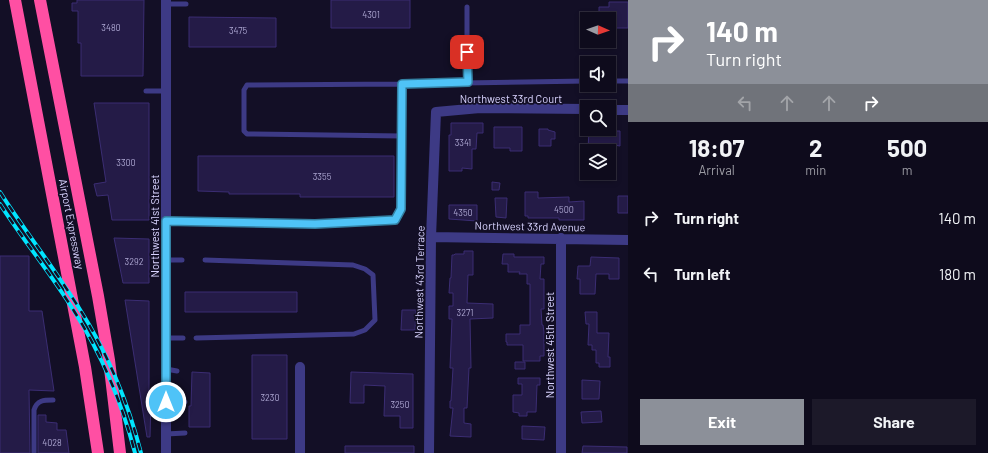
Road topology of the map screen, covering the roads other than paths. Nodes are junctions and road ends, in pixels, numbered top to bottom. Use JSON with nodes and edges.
{"nodes":[{"id":1,"x":15,"y":0,"type":"edge"},
{"id":2,"x":40,"y":0,"type":"edge"},
{"id":3,"x":43,"y":0,"type":"edge"},
{"id":4,"x":166,"y":2,"type":"edge"},
{"id":5,"x":186,"y":4,"type":"dead end"},
{"id":6,"x":467,"y":7,"type":"dead end"},
{"id":7,"x":48,"y":42,"type":"junction"},
{"id":8,"x":580,"y":81,"type":"edge"},
{"id":9,"x":616,"y":81,"type":"edge"},
{"id":10,"x":628,"y":81,"type":"edge"},
{"id":11,"x":468,"y":82,"type":"junction"},
{"id":12,"x":402,"y":84,"type":"junction"},
{"id":13,"x":146,"y":91,"type":"dead end"},
{"id":14,"x":166,"y":91,"type":"junction"},
{"id":15,"x":580,"y":110,"type":"edge"},
{"id":16,"x":616,"y":110,"type":"edge"},
{"id":17,"x":628,"y":110,"type":"edge"},
{"id":18,"x":436,"y":112,"type":"joint"},
{"id":19,"x":402,"y":136,"type":"junction"},
{"id":20,"x":166,"y":221,"type":"junction"},
{"id":21,"x":431,"y":237,"type":"junction"},
{"id":22,"x":561,"y":238,"type":"junction"},
{"id":23,"x":628,"y":240,"type":"edge"},
{"id":24,"x":166,"y":260,"type":"junction"},
{"id":25,"x":182,"y":260,"type":"dead end"},
{"id":26,"x":205,"y":260,"type":"dead end"},
{"id":27,"x":166,"y":338,"type":"junction"},
{"id":28,"x":183,"y":338,"type":"dead end"},
{"id":29,"x":196,"y":338,"type":"dead end"},
{"id":30,"x":300,"y":367,"type":"dead end"},
{"id":31,"x":166,"y":369,"type":"junction"},
{"id":32,"x":177,"y":371,"type":"dead end"},
{"id":33,"x":53,"y":400,"type":"dead end"},
{"id":34,"x":166,"y":402,"type":"junction"},
{"id":35,"x":185,"y":402,"type":"dead end"},
{"id":36,"x":185,"y":433,"type":"dead end"},
{"id":37,"x":166,"y":434,"type":"junction"},
{"id":38,"x":34,"y":453,"type":"edge"},
{"id":39,"x":98,"y":453,"type":"edge"},
{"id":40,"x":120,"y":453,"type":"edge"},
{"id":41,"x":166,"y":453,"type":"edge"},
{"id":42,"x":300,"y":453,"type":"edge"},
{"id":43,"x":429,"y":453,"type":"edge"},
{"id":44,"x":561,"y":453,"type":"edge"}],
"edges":[{"from":1,"to":39,"type":"highway","name":"Airport Expressway"},
{"from":2,"to":7,"type":"highway","name":"Airport Expressway"},
{"from":3,"to":7,"type":"highway"},
{"from":4,"to":5,"type":"lane"},
{"from":4,"to":14,"type":"street","name":"Northwest 41st Street"},
{"from":6,"to":11,"type":"lane"},
{"from":7,"to":40,"type":"highway","name":"Airport Expressway"},
{"from":8,"to":11,"type":"lane"},
{"from":9,"to":10,"type":"lane"},
{"from":11,"to":12,"type":"lane"},
{"from":12,"to":19,"type":"lane"},
{"from":12,"to":19,"type":"lane"},
{"from":13,"to":14,"type":"lane"},
{"from":14,"to":20,"type":"street","name":"Northwest 41st Street"},
{"from":15,"to":18,"type":"street","name":"Northwest 33rd Court"},
{"from":16,"to":17,"type":"street"},
{"from":18,"to":21,"type":"street","name":"Northwest 43rd Terrace"},
{"from":19,"to":20,"type":"lane"},
{"from":20,"to":24,"type":"street","name":"Northwest 41st Street"},
{"from":21,"to":22,"type":"street","name":"Northwest 33rd Avenue"},
{"from":21,"to":43,"type":"street","name":"Northwest 43rd Terrace"},
{"from":22,"to":23,"type":"street","name":"Northwest 33rd Avenue"},
{"from":22,"to":44,"type":"street","name":"Northwest 45th Street"},
{"from":24,"to":25,"type":"lane"},
{"from":24,"to":27,"type":"street","name":"Northwest 41st Street"},
{"from":26,"to":29,"type":"lane"},
{"from":27,"to":28,"type":"lane"},
{"from":27,"to":31,"type":"street","name":"Northwest 41st Street"},
{"from":30,"to":42,"type":"street"},
{"from":31,"to":32,"type":"lane"},
{"from":31,"to":34,"type":"street","name":"Northwest 41st Street"},
{"from":33,"to":38,"type":"lane"},
{"from":34,"to":35,"type":"lane"},
{"from":34,"to":37,"type":"street","name":"Northwest 41st Street"},
{"from":36,"to":37,"type":"lane"},
{"from":37,"to":41,"type":"street","name":"Northwest 41st Street"}]}
